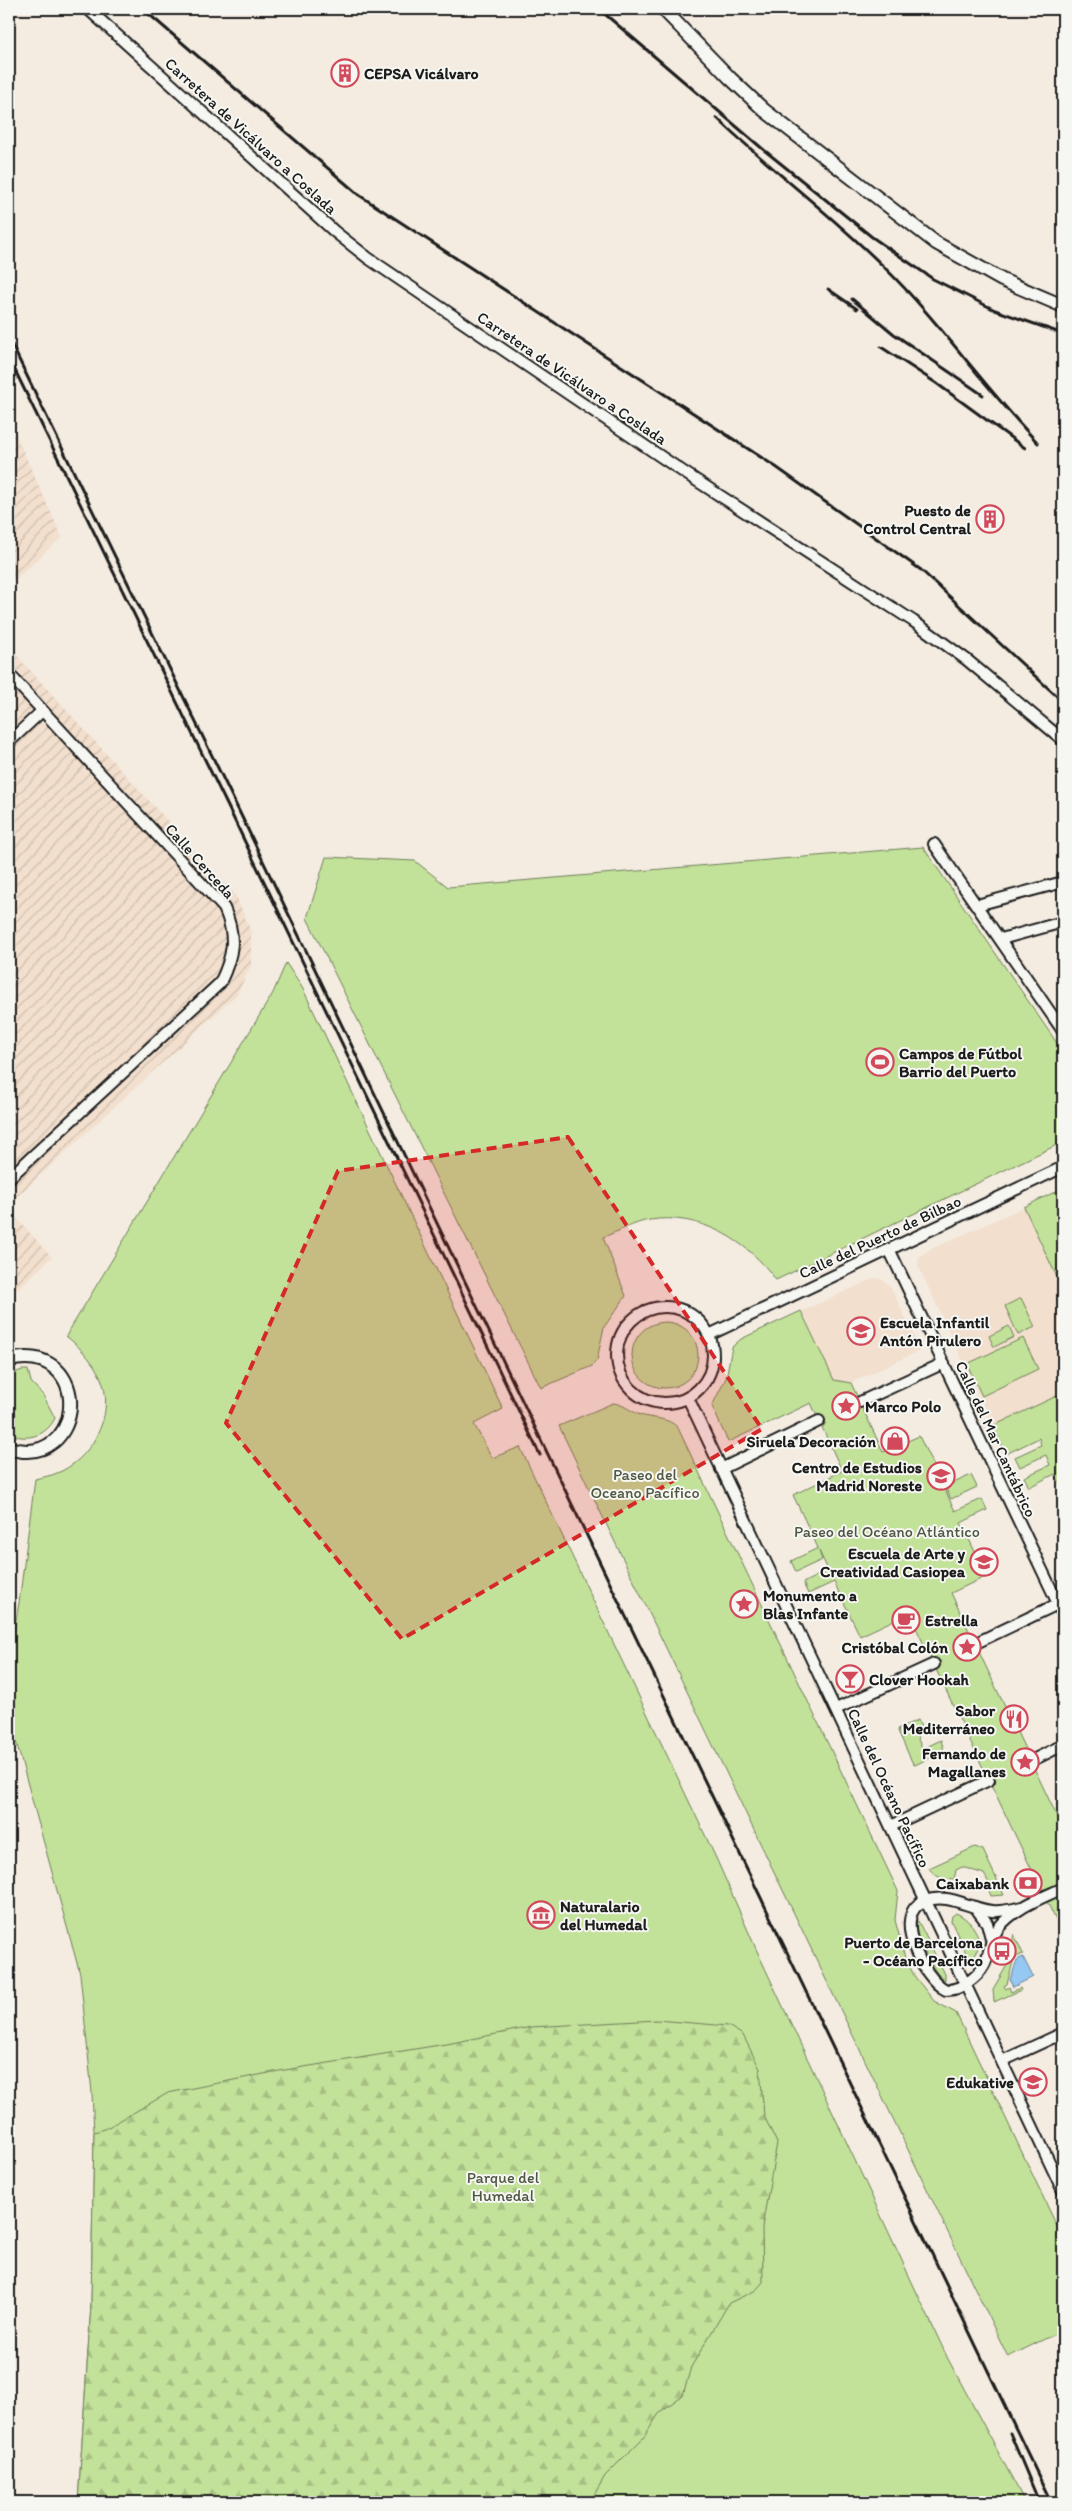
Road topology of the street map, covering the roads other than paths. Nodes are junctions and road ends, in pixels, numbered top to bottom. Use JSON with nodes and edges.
{"nodes":[{"id":1,"x":88,"y":9,"type":"edge"},
{"id":2,"x":663,"y":9,"type":"edge"},
{"id":3,"x":1063,"y":306,"type":"edge"},
{"id":4,"x":9,"y":674,"type":"edge"},
{"id":5,"x":42,"y":711,"type":"junction"},
{"id":6,"x":1063,"y":740,"type":"edge"},
{"id":7,"x":9,"y":742,"type":"edge"},
{"id":8,"x":934,"y":844,"type":"dead end"},
{"id":9,"x":1063,"y":882,"type":"edge"},
{"id":10,"x":977,"y":904,"type":"junction"},
{"id":11,"x":1063,"y":922,"type":"edge"},
{"id":12,"x":1001,"y":939,"type":"junction"},
{"id":13,"x":1063,"y":1031,"type":"edge"},
{"id":14,"x":1063,"y":1167,"type":"edge"},
{"id":15,"x":9,"y":1178,"type":"edge"},
{"id":16,"x":889,"y":1249,"type":"junction"},
{"id":17,"x":709,"y":1335,"type":"junction"},
{"id":18,"x":9,"y":1360,"type":"edge"},
{"id":19,"x":944,"y":1363,"type":"junction"},
{"id":20,"x":688,"y":1398,"type":"junction"},
{"id":21,"x":860,"y":1402,"type":"dead end"},
{"id":22,"x":819,"y":1422,"type":"dead end"},
{"id":23,"x":11,"y":1451,"type":"edge"},
{"id":24,"x":721,"y":1469,"type":"junction"},
{"id":25,"x":1061,"y":1602,"type":"edge"},
{"id":26,"x":1063,"y":1614,"type":"edge"},
{"id":27,"x":976,"y":1643,"type":"dead end"},
{"id":28,"x":934,"y":1664,"type":"dead end"},
{"id":29,"x":836,"y":1709,"type":"junction"},
{"id":30,"x":1063,"y":1745,"type":"edge"},
{"id":31,"x":1031,"y":1760,"type":"dead end"},
{"id":32,"x":990,"y":1780,"type":"dead end"},
{"id":33,"x":891,"y":1826,"type":"junction"},
{"id":34,"x":1063,"y":1888,"type":"edge"},
{"id":35,"x":926,"y":1900,"type":"junction"},
{"id":36,"x":975,"y":1907,"type":"junction"},
{"id":37,"x":1023,"y":1907,"type":"junction"},
{"id":38,"x":993,"y":1943,"type":"junction"},
{"id":39,"x":966,"y":1984,"type":"junction"},
{"id":40,"x":1063,"y":2032,"type":"edge"},
{"id":41,"x":1002,"y":2061,"type":"junction"},
{"id":42,"x":1060,"y":2176,"type":"edge"},
{"id":43,"x":1063,"y":2191,"type":"edge"}],
"edges":[{"from":1,"to":6,"type":"street","name":"Carretera de Vicálvaro a Coslada"},
{"from":2,"to":3,"type":"main road"},
{"from":4,"to":5,"type":"street","name":"Calle Cerceda"},
{"from":5,"to":7,"type":"street"},
{"from":5,"to":15,"type":"street","name":"Calle Cerceda"},
{"from":8,"to":10,"type":"street"},
{"from":9,"to":10,"type":"street"},
{"from":10,"to":12,"type":"street"},
{"from":11,"to":12,"type":"street"},
{"from":12,"to":13,"type":"street"},
{"from":14,"to":16,"type":"street","name":"Calle del Puerto de Bilbao"},
{"from":16,"to":17,"type":"street","name":"Calle del Puerto de Bilbao"},
{"from":16,"to":19,"type":"street","name":"Calle del Mar Cantábrico"},
{"from":17,"to":20,"type":"street"},
{"from":17,"to":20,"type":"street"},
{"from":18,"to":23,"type":"main road"},
{"from":19,"to":21,"type":"street"},
{"from":19,"to":25,"type":"street","name":"Calle del Mar Cantábrico"},
{"from":20,"to":24,"type":"street","name":"Calle del Océano Pacífico"},
{"from":22,"to":24,"type":"street"},
{"from":24,"to":29,"type":"street","name":"Calle del Océano Pacífico"},
{"from":25,"to":26,"type":"street","name":"Calle del Mar Cantábrico"},
{"from":25,"to":27,"type":"street"},
{"from":28,"to":29,"type":"street"},
{"from":29,"to":33,"type":"street","name":"Calle del Océano Pacífico"},
{"from":30,"to":31,"type":"street"},
{"from":32,"to":33,"type":"street"},
{"from":33,"to":35,"type":"street","name":"Calle del Océano Pacífico"},
{"from":34,"to":37,"type":"street"},
{"from":35,"to":36,"type":"street"},
{"from":35,"to":39,"type":"street","name":"Calle del Océano Pacífico"},
{"from":35,"to":39,"type":"street"},
{"from":36,"to":37,"type":"street"},
{"from":36,"to":38,"type":"street"},
{"from":37,"to":38,"type":"street"},
{"from":38,"to":39,"type":"street"},
{"from":39,"to":41,"type":"street","name":"Calle del Océano Pacífico"},
{"from":40,"to":41,"type":"street"},
{"from":41,"to":42,"type":"street","name":"Calle del Océano Pacífico"},
{"from":42,"to":43,"type":"street","name":"Calle del Océano Pacífico"}]}
